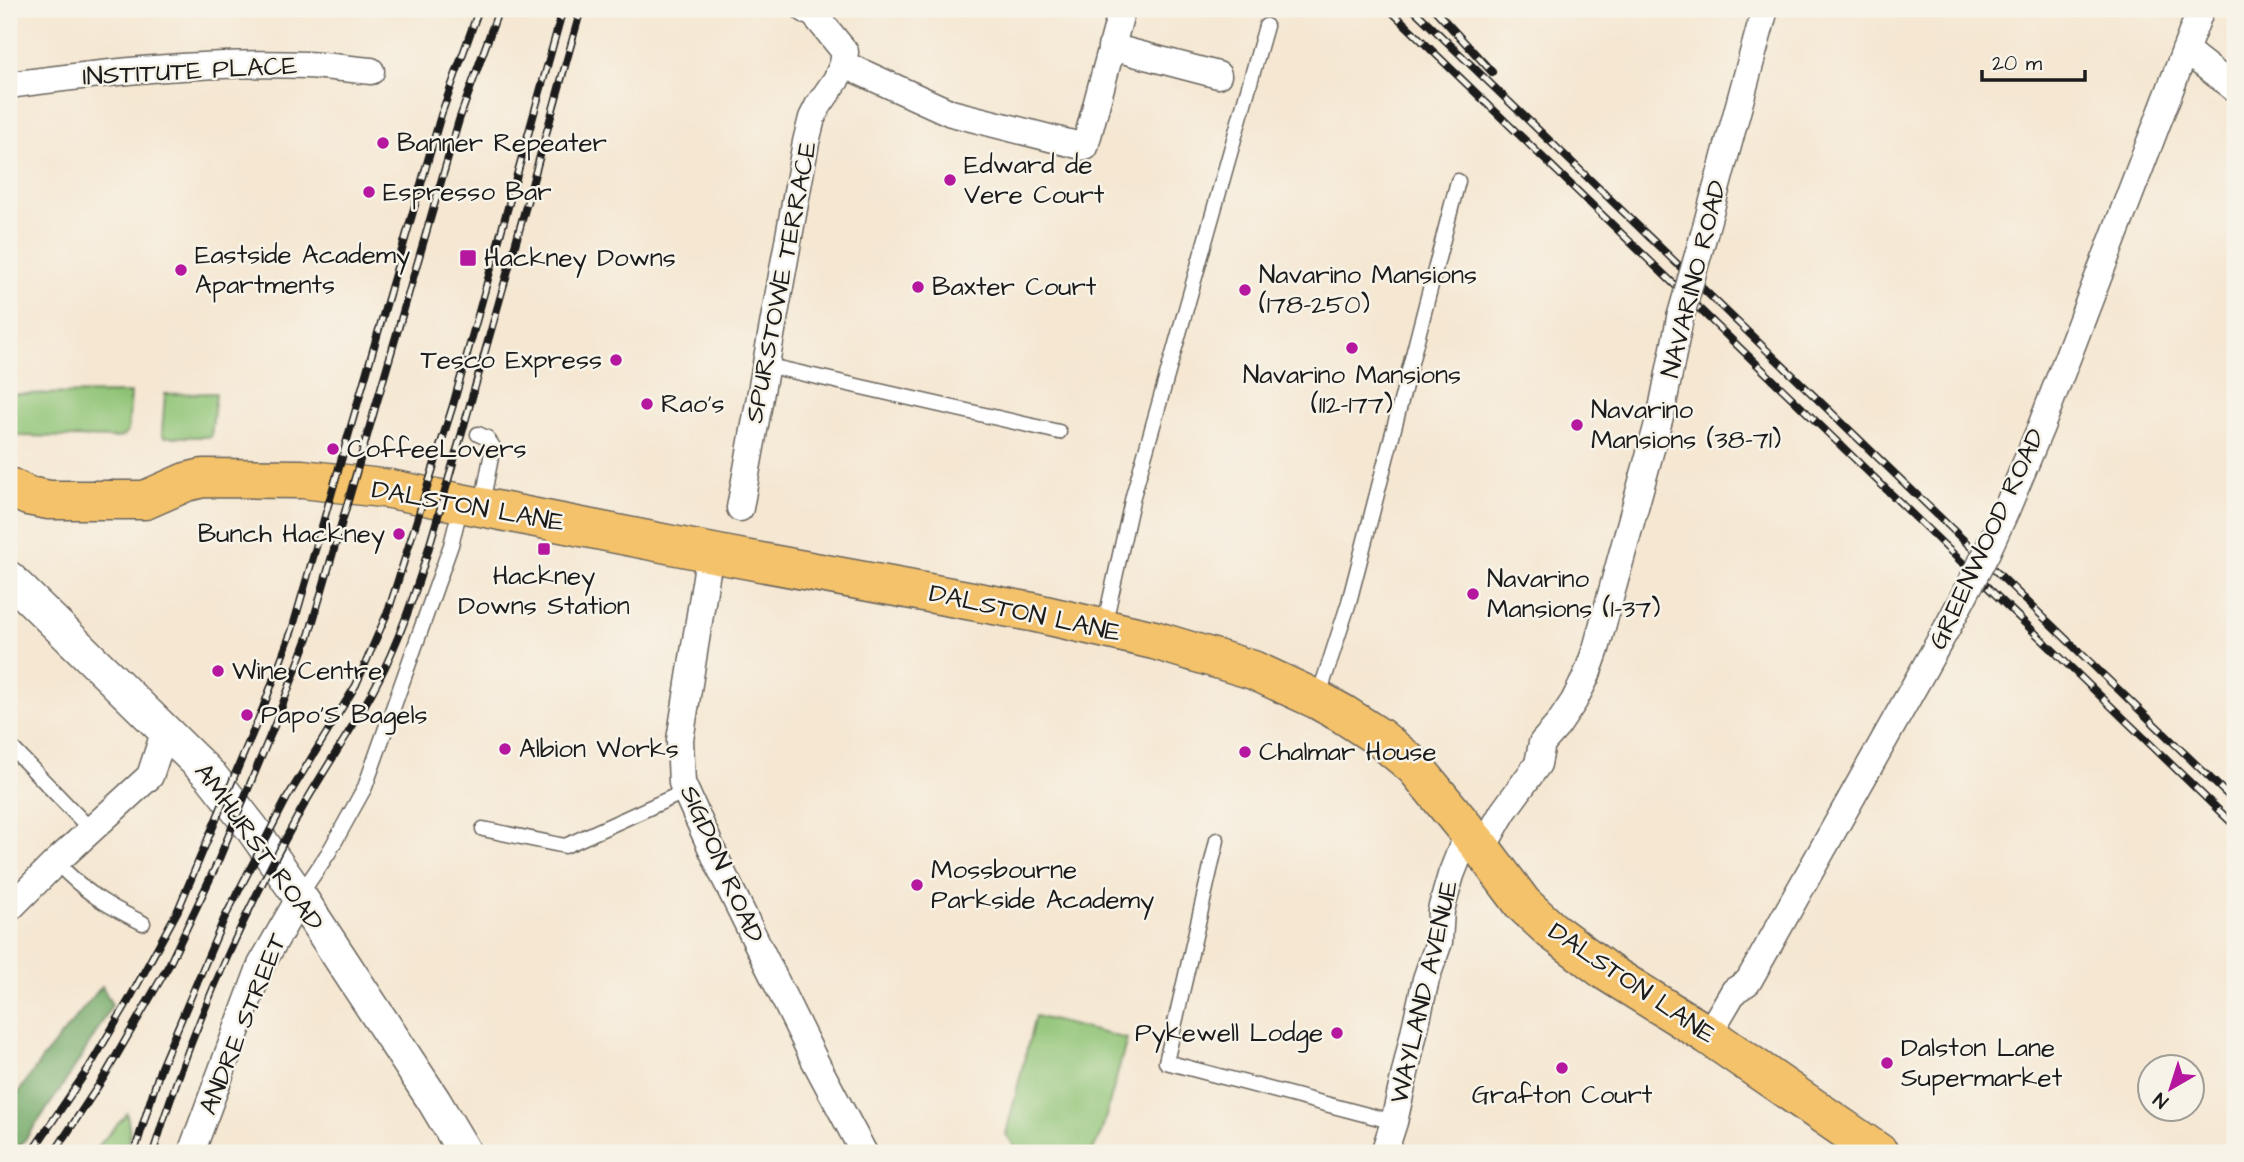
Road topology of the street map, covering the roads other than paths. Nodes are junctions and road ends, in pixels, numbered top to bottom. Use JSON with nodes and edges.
{"nodes":[{"id":1,"x":1122,"y":9,"type":"edge"},
{"id":2,"x":1765,"y":9,"type":"edge"},
{"id":3,"x":2201,"y":9,"type":"edge"},
{"id":4,"x":813,"y":11,"type":"edge"},
{"id":5,"x":1266,"y":26,"type":"dead end"},
{"id":6,"x":1111,"y":47,"type":"junction"},
{"id":7,"x":2185,"y":50,"type":"junction"},
{"id":8,"x":844,"y":64,"type":"junction"},
{"id":9,"x":371,"y":71,"type":"dead end"},
{"id":10,"x":1218,"y":75,"type":"dead end"},
{"id":11,"x":9,"y":85,"type":"edge"},
{"id":12,"x":2235,"y":89,"type":"edge"},
{"id":13,"x":1458,"y":181,"type":"dead end"},
{"id":14,"x":765,"y":365,"type":"junction"},
{"id":15,"x":1059,"y":432,"type":"dead end"},
{"id":16,"x":478,"y":434,"type":"dead end"},
{"id":17,"x":9,"y":486,"type":"edge"},
{"id":18,"x":472,"y":505,"type":"junction"},
{"id":19,"x":740,"y":508,"type":"dead end"},
{"id":20,"x":710,"y":552,"type":"junction"},
{"id":21,"x":9,"y":578,"type":"edge"},
{"id":22,"x":1104,"y":629,"type":"junction"},
{"id":23,"x":1318,"y":699,"type":"junction"},
{"id":24,"x":166,"y":730,"type":"junction"},
{"id":25,"x":9,"y":747,"type":"edge"},
{"id":26,"x":685,"y":791,"type":"junction"},
{"id":27,"x":483,"y":828,"type":"dead end"},
{"id":28,"x":90,"y":829,"type":"junction"},
{"id":29,"x":1217,"y":840,"type":"dead end"},
{"id":30,"x":1475,"y":840,"type":"junction"},
{"id":31,"x":56,"y":862,"type":"junction"},
{"id":32,"x":300,"y":897,"type":"junction"},
{"id":33,"x":9,"y":909,"type":"edge"},
{"id":34,"x":143,"y":923,"type":"dead end"},
{"id":35,"x":1708,"y":1035,"type":"junction"},
{"id":36,"x":1394,"y":1122,"type":"junction"},
{"id":37,"x":191,"y":1153,"type":"edge"},
{"id":38,"x":465,"y":1153,"type":"edge"},
{"id":39,"x":864,"y":1153,"type":"edge"},
{"id":40,"x":1384,"y":1153,"type":"edge"},
{"id":41,"x":1879,"y":1153,"type":"edge"}],
"edges":[{"from":1,"to":6,"type":"street"},
{"from":2,"to":30,"type":"street","name":"NAVARINO ROAD","bridge":true},
{"from":3,"to":7,"type":"street","name":"GREENWOOD ROAD"},
{"from":4,"to":8,"type":"street"},
{"from":5,"to":22,"type":"lane"},
{"from":6,"to":8,"type":"street"},
{"from":6,"to":10,"type":"street"},
{"from":7,"to":12,"type":"street"},
{"from":7,"to":35,"type":"street","name":"GREENWOOD ROAD","bridge":true},
{"from":8,"to":14,"type":"street","name":"SPURSTOWE TERRACE"},
{"from":9,"to":11,"type":"street","name":"INSTITUTE PLACE"},
{"from":13,"to":23,"type":"lane"},
{"from":14,"to":15,"type":"lane"},
{"from":14,"to":19,"type":"street","name":"SPURSTOWE TERRACE"},
{"from":16,"to":18,"type":"lane"},
{"from":17,"to":18,"type":"main road","name":"DALSTON LANE"},
{"from":18,"to":20,"type":"main road","name":"DALSTON LANE"},
{"from":18,"to":32,"type":"lane"},
{"from":20,"to":22,"type":"main road","name":"DALSTON LANE"},
{"from":20,"to":26,"type":"street","name":"SIGDON ROAD"},
{"from":21,"to":24,"type":"street","name":"AMHURST ROAD"},
{"from":22,"to":23,"type":"main road","name":"DALSTON LANE"},
{"from":23,"to":30,"type":"main road","name":"DALSTON LANE"},
{"from":24,"to":28,"type":"street"},
{"from":24,"to":32,"type":"street","name":"AMHURST ROAD"},
{"from":25,"to":28,"type":"lane"},
{"from":26,"to":27,"type":"lane"},
{"from":26,"to":39,"type":"street","name":"SIGDON ROAD"},
{"from":28,"to":31,"type":"street"},
{"from":29,"to":36,"type":"lane"},
{"from":30,"to":35,"type":"main road","name":"DALSTON LANE"},
{"from":30,"to":36,"type":"street","name":"WAYLAND AVENUE"},
{"from":31,"to":33,"type":"street"},
{"from":31,"to":34,"type":"lane"},
{"from":32,"to":37,"type":"street","name":"ANDRE STREET"},
{"from":32,"to":38,"type":"street","name":"AMHURST ROAD"},
{"from":35,"to":41,"type":"main road","name":"DALSTON LANE"},
{"from":36,"to":40,"type":"street","name":"WAYLAND AVENUE"}]}
